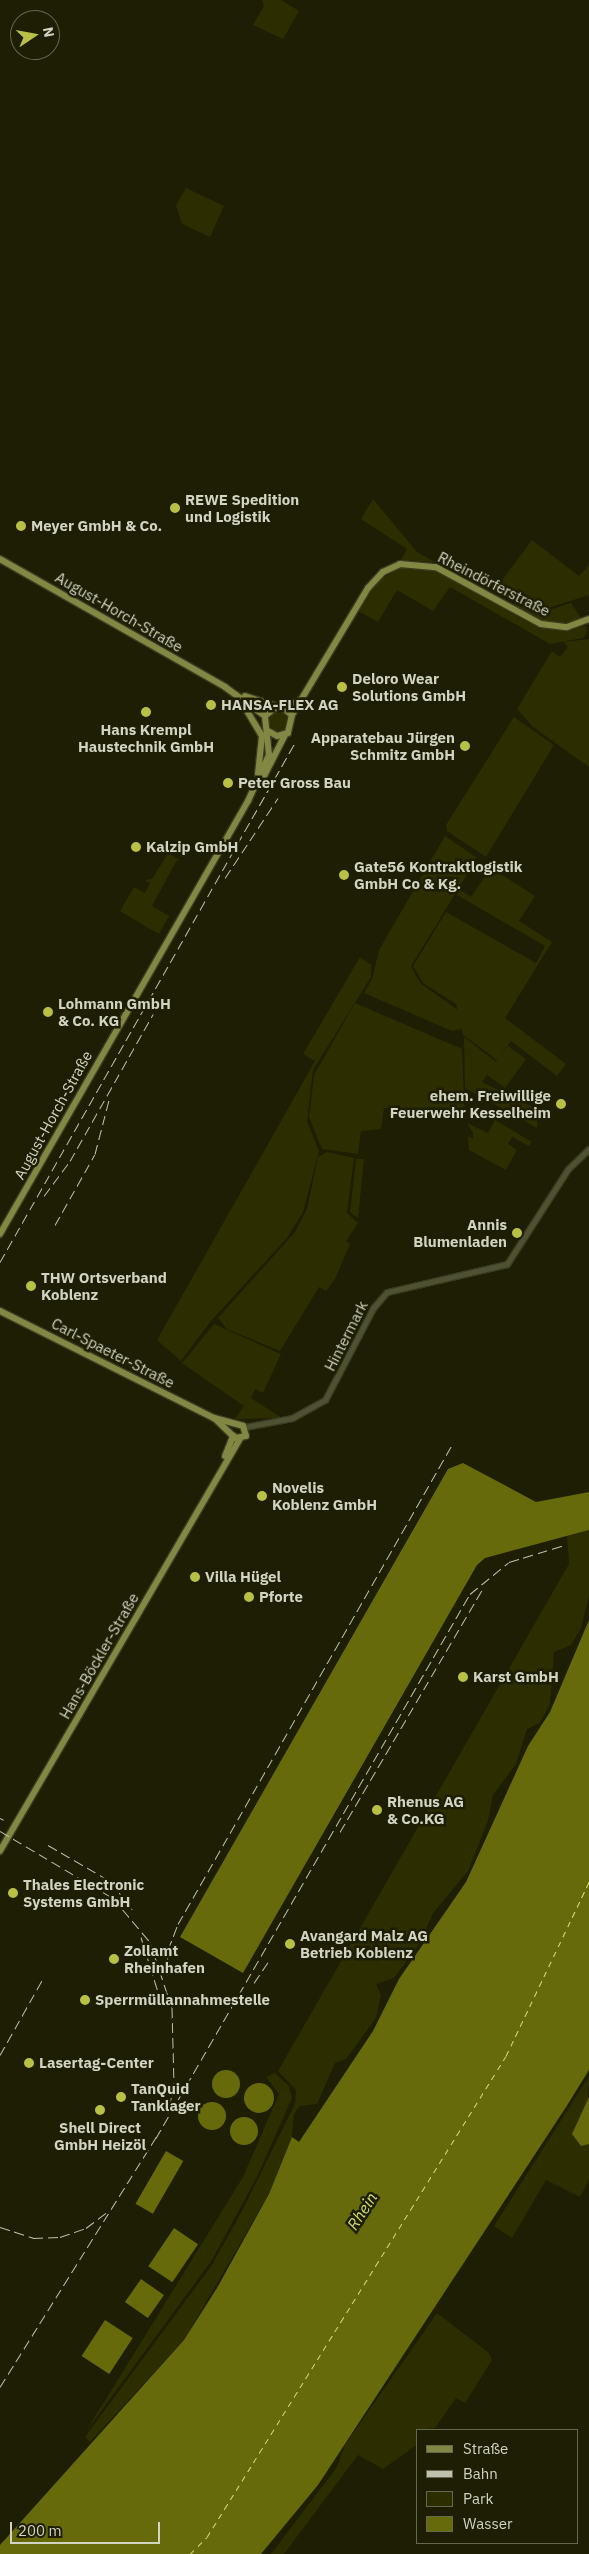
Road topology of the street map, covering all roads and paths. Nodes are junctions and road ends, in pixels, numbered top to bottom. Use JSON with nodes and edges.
{"nodes":[{"id":1,"x":0,"y":559,"type":"edge"},
{"id":2,"x":589,"y":619,"type":"edge"},
{"id":3,"x":225,"y":687,"type":"junction"},
{"id":4,"x":306,"y":695,"type":"junction"},
{"id":5,"x":279,"y":707,"type":"junction"},
{"id":6,"x":292,"y":715,"type":"junction"},
{"id":7,"x":265,"y":716,"type":"junction"},
{"id":8,"x":268,"y":731,"type":"junction"},
{"id":9,"x":285,"y":735,"type":"junction"},
{"id":10,"x":256,"y":783,"type":"junction"},
{"id":11,"x":248,"y":801,"type":"junction"},
{"id":12,"x":589,"y":1149,"type":"edge"},
{"id":13,"x":0,"y":1234,"type":"edge"},
{"id":14,"x":0,"y":1311,"type":"edge"},
{"id":15,"x":214,"y":1418,"type":"junction"},
{"id":16,"x":237,"y":1424,"type":"junction"},
{"id":17,"x":245,"y":1427,"type":"junction"},
{"id":18,"x":232,"y":1433,"type":"junction"},
{"id":19,"x":240,"y":1440,"type":"junction"},
{"id":20,"x":218,"y":1471,"type":"junction"},
{"id":21,"x":0,"y":1852,"type":"edge"}],
"edges":[{"from":1,"to":3,"type":"main road","name":"August-Horch-Straße"},
{"from":2,"to":4,"type":"main road","name":"Rheindörferstraße"},
{"from":3,"to":5,"type":"main road","name":"August-Horch-Straße"},
{"from":3,"to":7,"type":"main road","name":"August-Horch-Straße"},
{"from":3,"to":10,"type":"main road"},
{"from":4,"to":5,"type":"main road"},
{"from":4,"to":6,"type":"main road","name":"Rheindörferstraße"},
{"from":5,"to":6,"type":"main road","name":"August-Horch-Straße"},
{"from":5,"to":7,"type":"main road"},
{"from":6,"to":9,"type":"main road","name":"August-Horch-Straße"},
{"from":7,"to":8,"type":"main road","name":"August-Horch-Straße"},
{"from":8,"to":9,"type":"main road"},
{"from":8,"to":10,"type":"main road","name":"August-Horch-Straße"},
{"from":9,"to":11,"type":"main road","name":"August-Horch-Straße"},
{"from":10,"to":11,"type":"main road","name":"August-Horch-Straße"},
{"from":11,"to":13,"type":"main road","name":"August-Horch-Straße"},
{"from":12,"to":17,"type":"street","name":"Hintermark"},
{"from":14,"to":15,"type":"main road","name":"Carl-Spaeter-Straße"},
{"from":15,"to":16,"type":"main road","name":"Carl-Spaeter-Straße"},
{"from":15,"to":18,"type":"main road","name":"Carl-Spaeter-Straße"},
{"from":16,"to":17,"type":"main road","name":"Carl-Spaeter-Straße"},
{"from":16,"to":18,"type":"main road"},
{"from":17,"to":19,"type":"main road"},
{"from":18,"to":19,"type":"main road","name":"Carl-Spaeter-Straße"},
{"from":18,"to":20,"type":"main road","name":"Hans-Böckler-Straße"},
{"from":19,"to":20,"type":"main road","name":"Hans-Böckler-Straße"},
{"from":20,"to":21,"type":"main road","name":"Hans-Böckler-Straße"}]}
